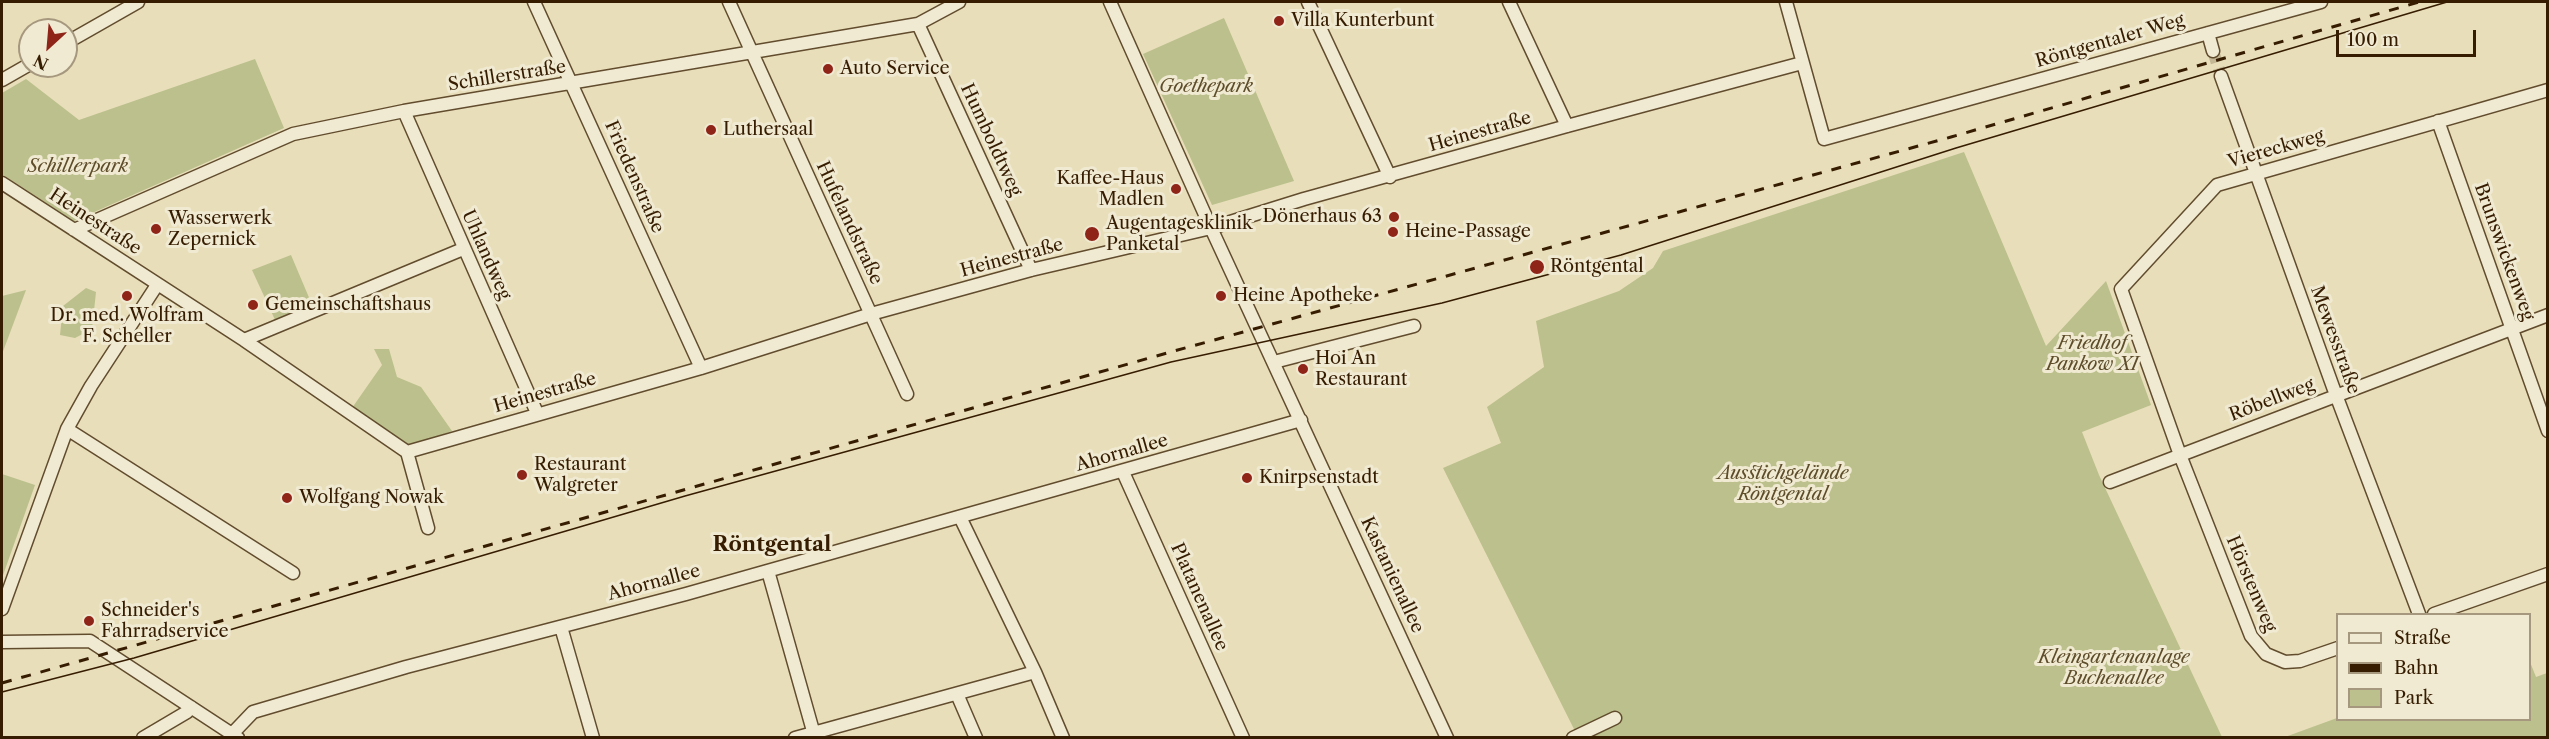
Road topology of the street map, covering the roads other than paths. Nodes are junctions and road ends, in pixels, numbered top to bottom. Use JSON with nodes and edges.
{"nodes":[{"id":1,"x":138,"y":2,"type":"edge"},
{"id":2,"x":534,"y":2,"type":"edge"},
{"id":3,"x":729,"y":2,"type":"edge"},
{"id":4,"x":958,"y":2,"type":"edge"},
{"id":5,"x":1110,"y":2,"type":"edge"},
{"id":6,"x":1308,"y":2,"type":"edge"},
{"id":7,"x":1509,"y":2,"type":"edge"},
{"id":8,"x":1786,"y":2,"type":"edge"},
{"id":9,"x":2321,"y":2,"type":"edge"},
{"id":10,"x":918,"y":24,"type":"junction"},
{"id":11,"x":2208,"y":33,"type":"junction"},
{"id":12,"x":78,"y":36,"type":"edge"},
{"id":13,"x":2213,"y":51,"type":"tunnel mouth"},
{"id":14,"x":751,"y":52,"type":"junction"},
{"id":15,"x":1802,"y":63,"type":"junction"},
{"id":16,"x":18,"y":71,"type":"edge"},
{"id":17,"x":2221,"y":76,"type":"tunnel mouth"},
{"id":18,"x":2,"y":80,"type":"edge"},
{"id":19,"x":572,"y":84,"type":"junction"},
{"id":20,"x":2547,"y":90,"type":"edge"},
{"id":21,"x":404,"y":111,"type":"junction"},
{"id":22,"x":2438,"y":121,"type":"junction"},
{"id":23,"x":1567,"y":126,"type":"junction"},
{"id":24,"x":2256,"y":173,"type":"junction"},
{"id":25,"x":1390,"y":177,"type":"junction"},
{"id":26,"x":2,"y":183,"type":"edge"},
{"id":27,"x":1211,"y":228,"type":"junction"},
{"id":28,"x":74,"y":230,"type":"junction"},
{"id":29,"x":463,"y":249,"type":"junction"},
{"id":30,"x":1031,"y":270,"type":"junction"},
{"id":31,"x":157,"y":285,"type":"junction"},
{"id":32,"x":871,"y":314,"type":"junction"},
{"id":33,"x":2547,"y":315,"type":"edge"},
{"id":34,"x":1414,"y":326,"type":"dead end"},
{"id":35,"x":2513,"y":328,"type":"junction"},
{"id":36,"x":244,"y":340,"type":"junction"},
{"id":37,"x":1274,"y":362,"type":"junction"},
{"id":38,"x":701,"y":368,"type":"junction"},
{"id":39,"x":907,"y":394,"type":"dead end"},
{"id":40,"x":2336,"y":395,"type":"junction"},
{"id":41,"x":537,"y":413,"type":"junction"},
{"id":42,"x":1301,"y":420,"type":"junction"},
{"id":43,"x":67,"y":429,"type":"junction"},
{"id":44,"x":2547,"y":430,"type":"edge"},
{"id":45,"x":407,"y":452,"type":"junction"},
{"id":46,"x":2180,"y":455,"type":"junction"},
{"id":47,"x":1123,"y":472,"type":"junction"},
{"id":48,"x":2110,"y":482,"type":"dead end"},
{"id":49,"x":960,"y":517,"type":"junction"},
{"id":50,"x":428,"y":528,"type":"dead end"},
{"id":51,"x":768,"y":571,"type":"junction"},
{"id":52,"x":294,"y":573,"type":"dead end"},
{"id":53,"x":2547,"y":574,"type":"edge"},
{"id":54,"x":2,"y":609,"type":"edge"},
{"id":55,"x":2418,"y":613,"type":"edge"},
{"id":56,"x":2440,"y":613,"type":"edge"},
{"id":57,"x":561,"y":627,"type":"junction"},
{"id":58,"x":2,"y":642,"type":"edge"},
{"id":59,"x":2336,"y":648,"type":"edge"},
{"id":60,"x":1035,"y":672,"type":"junction"},
{"id":61,"x":957,"y":694,"type":"junction"},
{"id":62,"x":191,"y":707,"type":"junction"},
{"id":63,"x":1615,"y":718,"type":"dead end"},
{"id":64,"x":814,"y":735,"type":"edge"},
{"id":65,"x":235,"y":736,"type":"edge"},
{"id":66,"x":143,"y":738,"type":"edge"},
{"id":67,"x":593,"y":738,"type":"edge"},
{"id":68,"x":795,"y":738,"type":"edge"},
{"id":69,"x":976,"y":738,"type":"edge"},
{"id":70,"x":1063,"y":738,"type":"edge"},
{"id":71,"x":1243,"y":738,"type":"edge"},
{"id":72,"x":1447,"y":738,"type":"edge"},
{"id":73,"x":1573,"y":738,"type":"edge"}],
"edges":[{"from":1,"to":12,"type":"street"},
{"from":2,"to":19,"type":"street","name":"Friedenstraße"},
{"from":3,"to":14,"type":"street","name":"Hufelandstraße"},
{"from":4,"to":10,"type":"street","name":"Schillerstraße"},
{"from":5,"to":27,"type":"street","name":"Kastanienallee"},
{"from":6,"to":25,"type":"street"},
{"from":7,"to":23,"type":"street"},
{"from":8,"to":15,"type":"street"},
{"from":9,"to":11,"type":"street","name":"Röntgentaler Weg"},
{"from":10,"to":14,"type":"street","name":"Schillerstraße"},
{"from":10,"to":30,"type":"street","name":"Humboldtweg"},
{"from":11,"to":13,"type":"street"},
{"from":11,"to":15,"type":"street","name":"Röntgentaler Weg"},
{"from":14,"to":19,"type":"street","name":"Schillerstraße"},
{"from":14,"to":32,"type":"street","name":"Hufelandstraße"},
{"from":15,"to":23,"type":"street","name":"Heinestraße"},
{"from":16,"to":18,"type":"street"},
{"from":17,"to":24,"type":"street","name":"Mewesstraße"},
{"from":19,"to":21,"type":"street","name":"Schillerstraße"},
{"from":19,"to":38,"type":"street","name":"Friedenstraße"},
{"from":20,"to":22,"type":"street","name":"Viereckweg"},
{"from":21,"to":28,"type":"street","name":"Schillerstraße"},
{"from":21,"to":29,"type":"street","name":"Uhlandweg"},
{"from":22,"to":24,"type":"street","name":"Viereckweg"},
{"from":22,"to":35,"type":"street","name":"Brunswickenweg"},
{"from":23,"to":25,"type":"street","name":"Heinestraße"},
{"from":24,"to":40,"type":"street","name":"Mewesstraße"},
{"from":24,"to":46,"type":"street","name":"Viereckweg"},
{"from":25,"to":27,"type":"street","name":"Heinestraße"},
{"from":26,"to":28,"type":"street","name":"Heinestraße"},
{"from":27,"to":30,"type":"street","name":"Heinestraße"},
{"from":27,"to":37,"type":"street","name":"Kastanienallee"},
{"from":28,"to":31,"type":"street","name":"Heinestraße"},
{"from":29,"to":36,"type":"street"},
{"from":29,"to":41,"type":"street","name":"Uhlandweg"},
{"from":30,"to":32,"type":"street","name":"Heinestraße"},
{"from":31,"to":36,"type":"street","name":"Heinestraße"},
{"from":31,"to":43,"type":"street"},
{"from":32,"to":38,"type":"street","name":"Heinestraße"},
{"from":32,"to":39,"type":"street","name":"Hufelandstraße"},
{"from":33,"to":35,"type":"street","name":"Röbellweg"},
{"from":34,"to":37,"type":"street"},
{"from":35,"to":40,"type":"street","name":"Röbellweg"},
{"from":35,"to":44,"type":"street","name":"Brunswickenweg"},
{"from":36,"to":45,"type":"street","name":"Heinestraße"},
{"from":37,"to":42,"type":"street","name":"Kastanienallee"},
{"from":38,"to":41,"type":"street","name":"Heinestraße"},
{"from":40,"to":46,"type":"street","name":"Röbellweg"},
{"from":40,"to":55,"type":"street","name":"Mewesstraße"},
{"from":41,"to":45,"type":"street","name":"Heinestraße"},
{"from":42,"to":47,"type":"street","name":"Ahornallee"},
{"from":42,"to":72,"type":"street","name":"Kastanienallee"},
{"from":43,"to":52,"type":"street"},
{"from":43,"to":54,"type":"street"},
{"from":45,"to":50,"type":"street"},
{"from":46,"to":48,"type":"street","name":"Röbellweg"},
{"from":46,"to":59,"type":"street","name":"Hörstenweg"},
{"from":47,"to":49,"type":"street","name":"Ahornallee"},
{"from":47,"to":71,"type":"street","name":"Platanenallee"},
{"from":49,"to":51,"type":"street","name":"Ahornallee"},
{"from":49,"to":60,"type":"street"},
{"from":51,"to":57,"type":"street","name":"Ahornallee"},
{"from":51,"to":64,"type":"street"},
{"from":53,"to":56,"type":"street"},
{"from":57,"to":65,"type":"street","name":"Ahornallee"},
{"from":57,"to":67,"type":"street"},
{"from":58,"to":62,"type":"street"},
{"from":60,"to":61,"type":"street"},
{"from":60,"to":70,"type":"street"},
{"from":61,"to":64,"type":"street"},
{"from":61,"to":69,"type":"street"},
{"from":62,"to":65,"type":"street"},
{"from":62,"to":66,"type":"street"},
{"from":63,"to":73,"type":"street"},
{"from":64,"to":68,"type":"street"}]}
